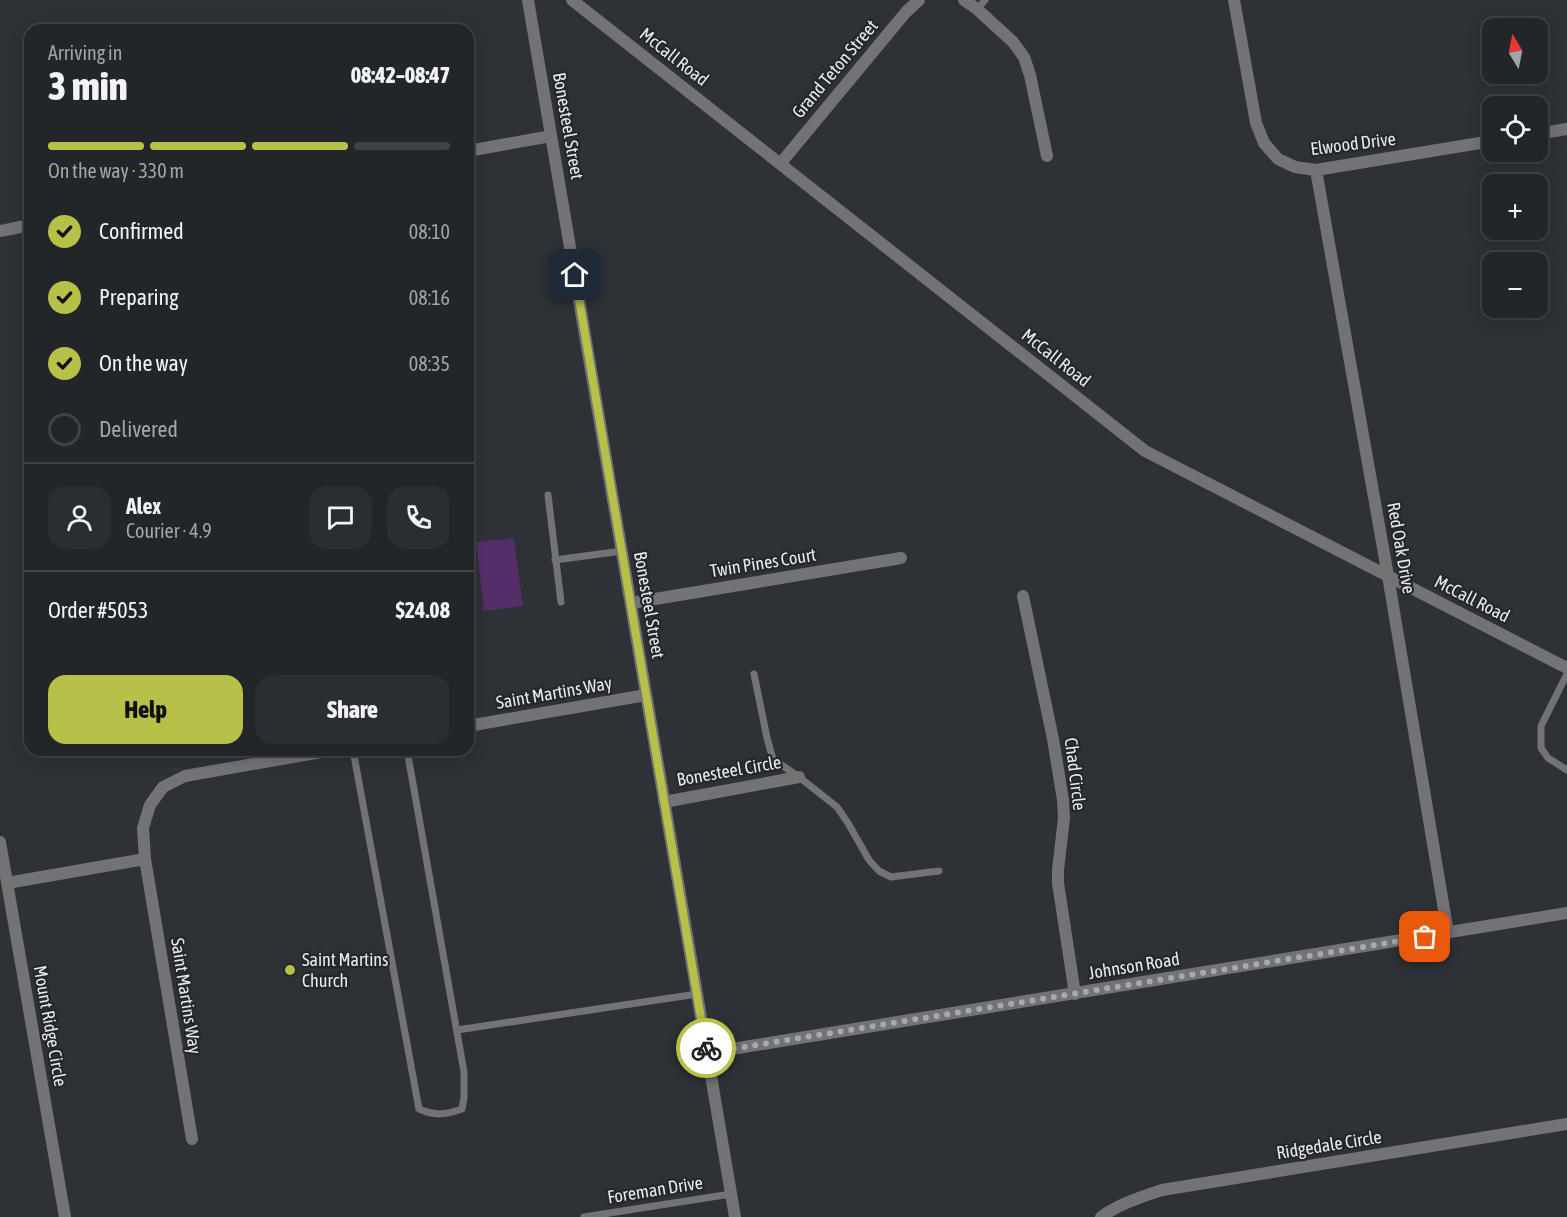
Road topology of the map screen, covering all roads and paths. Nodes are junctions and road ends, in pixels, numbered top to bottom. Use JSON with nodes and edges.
{"nodes":[{"id":1,"x":528,"y":0,"type":"edge"},
{"id":2,"x":572,"y":0,"type":"edge"},
{"id":3,"x":919,"y":0,"type":"edge"},
{"id":4,"x":964,"y":0,"type":"edge"},
{"id":5,"x":1234,"y":0,"type":"edge"},
{"id":6,"x":981,"y":4,"type":"edge"},
{"id":7,"x":1567,"y":129,"type":"edge"},
{"id":8,"x":1548,"y":132,"type":"edge"},
{"id":9,"x":551,"y":136,"type":"junction"},
{"id":10,"x":1482,"y":143,"type":"edge"},
{"id":11,"x":474,"y":150,"type":"edge"},
{"id":12,"x":1047,"y":156,"type":"dead end"},
{"id":13,"x":780,"y":164,"type":"junction"},
{"id":14,"x":1316,"y":170,"type":"junction"},
{"id":15,"x":24,"y":226,"type":"edge"},
{"id":16,"x":0,"y":231,"type":"edge"},
{"id":17,"x":548,"y":495,"type":"dead end"},
{"id":18,"x":622,"y":551,"type":"junction"},
{"id":19,"x":901,"y":558,"type":"dead end"},
{"id":20,"x":555,"y":560,"type":"junction"},
{"id":21,"x":1388,"y":576,"type":"junction"},
{"id":22,"x":1023,"y":596,"type":"dead end"},
{"id":23,"x":561,"y":602,"type":"dead end"},
{"id":24,"x":631,"y":603,"type":"junction"},
{"id":25,"x":1567,"y":668,"type":"edge"},
{"id":26,"x":754,"y":674,"type":"dead end"},
{"id":27,"x":1567,"y":674,"type":"edge"},
{"id":28,"x":646,"y":694,"type":"junction"},
{"id":29,"x":474,"y":725,"type":"edge"},
{"id":30,"x":299,"y":756,"type":"edge"},
{"id":31,"x":353,"y":756,"type":"edge"},
{"id":32,"x":408,"y":756,"type":"edge"},
{"id":33,"x":1567,"y":770,"type":"edge"},
{"id":34,"x":800,"y":777,"type":"junction"},
{"id":35,"x":664,"y":802,"type":"junction"},
{"id":36,"x":0,"y":842,"type":"edge"},
{"id":37,"x":146,"y":859,"type":"junction"},
{"id":38,"x":939,"y":872,"type":"dead end"},
{"id":39,"x":7,"y":883,"type":"junction"},
{"id":40,"x":1567,"y":913,"type":"edge"},
{"id":41,"x":1448,"y":933,"type":"junction"},
{"id":42,"x":697,"y":994,"type":"junction"},
{"id":43,"x":1075,"y":994,"type":"junction"},
{"id":44,"x":457,"y":1030,"type":"junction"},
{"id":45,"x":707,"y":1053,"type":"junction"},
{"id":46,"x":1567,"y":1124,"type":"edge"},
{"id":47,"x":192,"y":1139,"type":"dead end"},
{"id":48,"x":731,"y":1194,"type":"junction"},
{"id":49,"x":65,"y":1217,"type":"edge"},
{"id":50,"x":584,"y":1217,"type":"edge"},
{"id":51,"x":735,"y":1217,"type":"edge"},
{"id":52,"x":1101,"y":1217,"type":"edge"}],
"edges":[{"from":1,"to":9,"type":"street","name":"Bonesteel Street"},
{"from":2,"to":13,"type":"street","name":"McCall Road"},
{"from":3,"to":13,"type":"street","name":"Grand Teton Street"},
{"from":4,"to":6,"type":"street"},
{"from":5,"to":14,"type":"street","name":"Elwood Drive"},
{"from":6,"to":12,"type":"street"},
{"from":7,"to":8,"type":"street"},
{"from":9,"to":11,"type":"street"},
{"from":9,"to":18,"type":"street","name":"Bonesteel Street"},
{"from":10,"to":14,"type":"street","name":"Elwood Drive"},
{"from":13,"to":21,"type":"street","name":"McCall Road"},
{"from":14,"to":21,"type":"street","name":"Red Oak Drive"},
{"from":15,"to":16,"type":"street"},
{"from":17,"to":20,"type":"lane"},
{"from":18,"to":20,"type":"lane"},
{"from":18,"to":24,"type":"street","name":"Bonesteel Street"},
{"from":19,"to":24,"type":"street","name":"Twin Pines Court"},
{"from":20,"to":23,"type":"lane"},
{"from":21,"to":25,"type":"street","name":"McCall Road"},
{"from":21,"to":41,"type":"street","name":"Red Oak Drive"},
{"from":22,"to":43,"type":"street","name":"Chad Circle"},
{"from":24,"to":28,"type":"street","name":"Bonesteel Street"},
{"from":26,"to":34,"type":"lane"},
{"from":27,"to":33,"type":"lane"},
{"from":28,"to":29,"type":"street","name":"Saint Martins Way"},
{"from":28,"to":35,"type":"street","name":"Bonesteel Street"},
{"from":30,"to":37,"type":"street","name":"Saint Martins Way"},
{"from":31,"to":44,"type":"lane"},
{"from":32,"to":44,"type":"lane"},
{"from":34,"to":35,"type":"street","name":"Bonesteel Circle"},
{"from":34,"to":38,"type":"lane"},
{"from":35,"to":42,"type":"street","name":"Bonesteel Street"},
{"from":36,"to":39,"type":"street","name":"Mount Ridge Circle"},
{"from":37,"to":39,"type":"street"},
{"from":37,"to":47,"type":"street","name":"Saint Martins Way"},
{"from":39,"to":49,"type":"street","name":"Mount Ridge Circle"},
{"from":40,"to":41,"type":"street","name":"Johnson Road"},
{"from":41,"to":43,"type":"street","name":"Johnson Road"},
{"from":42,"to":44,"type":"lane"},
{"from":42,"to":45,"type":"street","name":"Bonesteel Street"},
{"from":43,"to":45,"type":"street","name":"Johnson Road"},
{"from":45,"to":48,"type":"street","name":"Bonesteel Street"},
{"from":46,"to":52,"type":"street","name":"Ridgedale Circle"},
{"from":48,"to":50,"type":"lane","name":"Foreman Drive"},
{"from":48,"to":51,"type":"street","name":"Bonesteel Street"}]}
